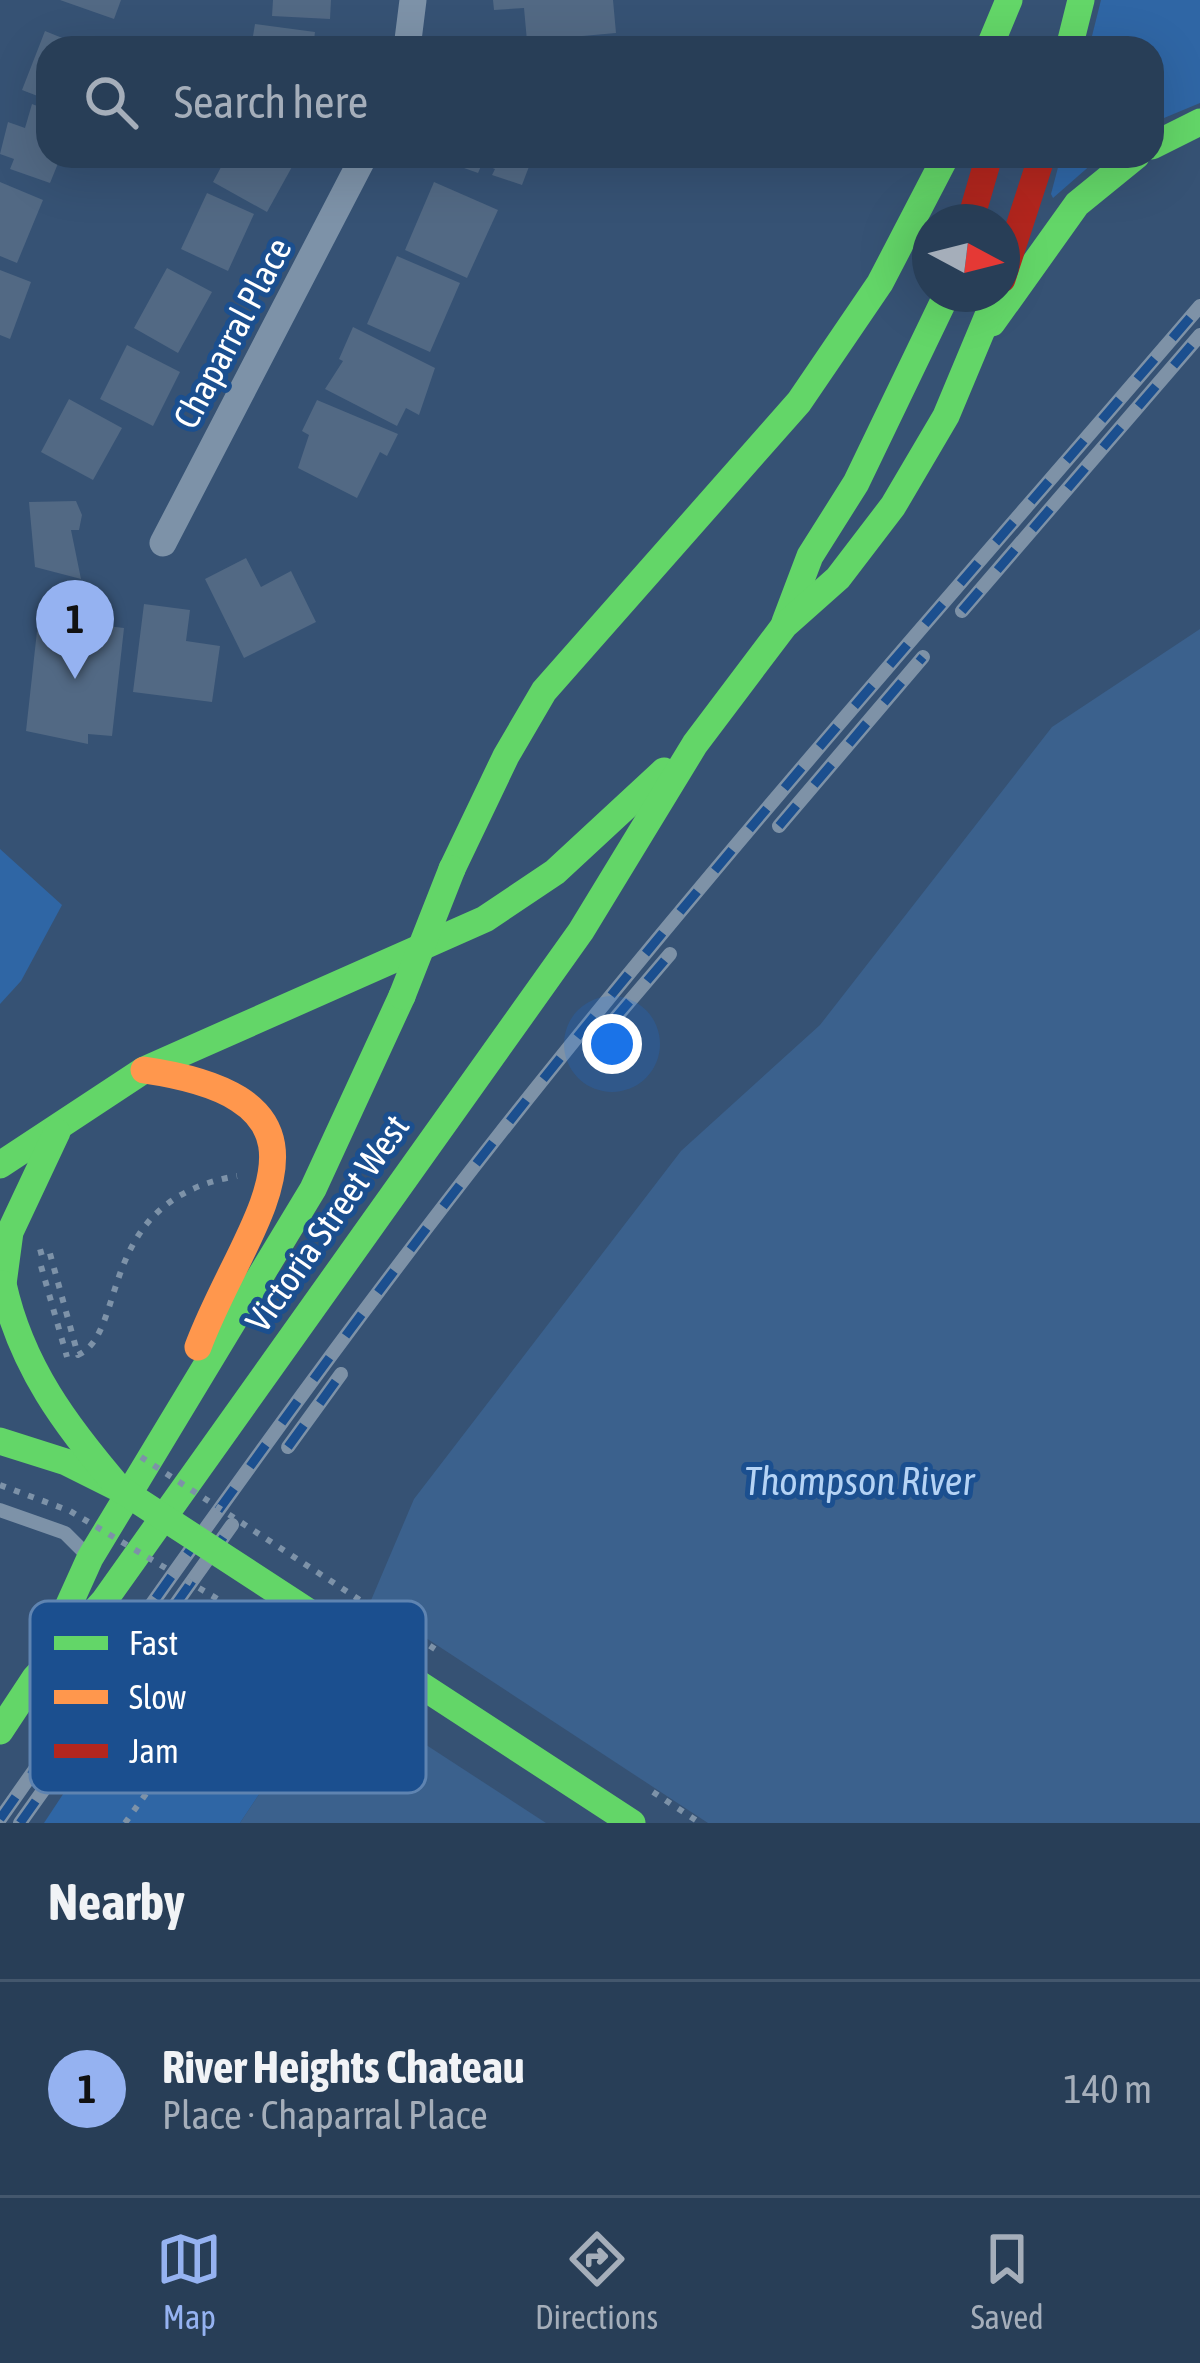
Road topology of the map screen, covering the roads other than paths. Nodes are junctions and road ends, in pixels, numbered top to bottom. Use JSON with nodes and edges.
{"nodes":[{"id":1,"x":413,"y":0,"type":"edge"},
{"id":2,"x":1009,"y":0,"type":"edge"},
{"id":3,"x":1026,"y":0,"type":"edge"},
{"id":4,"x":1081,"y":0,"type":"edge"},
{"id":5,"x":408,"y":36,"type":"edge"},
{"id":6,"x":994,"y":36,"type":"edge"},
{"id":7,"x":1019,"y":36,"type":"edge"},
{"id":8,"x":1072,"y":36,"type":"edge"},
{"id":9,"x":1200,"y":122,"type":"edge"},
{"id":10,"x":1164,"y":140,"type":"edge"},
{"id":11,"x":358,"y":168,"type":"edge"},
{"id":12,"x":940,"y":168,"type":"edge"},
{"id":13,"x":986,"y":168,"type":"edge"},
{"id":14,"x":1038,"y":168,"type":"edge"},
{"id":15,"x":1121,"y":168,"type":"edge"},
{"id":16,"x":975,"y":204,"type":"edge"},
{"id":17,"x":1020,"y":224,"type":"edge"},
{"id":18,"x":938,"y":312,"type":"edge"},
{"id":19,"x":991,"y":312,"type":"edge"},
{"id":20,"x":982,"y":337,"type":"junction"},
{"id":21,"x":163,"y":543,"type":"dead end"},
{"id":22,"x":784,"y":626,"type":"junction"},
{"id":23,"x":695,"y":744,"type":"junction"},
{"id":24,"x":144,"y":1070,"type":"junction"},
{"id":25,"x":58,"y":1130,"type":"junction"},
{"id":26,"x":0,"y":1166,"type":"edge"},
{"id":27,"x":3,"y":1284,"type":"edge"},
{"id":28,"x":178,"y":1412,"type":"junction"},
{"id":29,"x":0,"y":1442,"type":"edge"},
{"id":30,"x":120,"y":1489,"type":"junction"},
{"id":31,"x":0,"y":1510,"type":"edge"},
{"id":32,"x":90,"y":1558,"type":"junction"},
{"id":33,"x":70,"y":1601,"type":"edge"},
{"id":34,"x":104,"y":1601,"type":"joint"},
{"id":35,"x":292,"y":1601,"type":"edge"},
{"id":36,"x":30,"y":1686,"type":"edge"},
{"id":37,"x":426,"y":1689,"type":"edge"},
{"id":38,"x":0,"y":1731,"type":"edge"},
{"id":39,"x":632,"y":1823,"type":"edge"}],
"edges":[{"from":1,"to":5,"type":"street"},
{"from":2,"to":6,"type":"main road"},
{"from":3,"to":7,"type":"main road"},
{"from":4,"to":8,"type":"main road"},
{"from":9,"to":10,"type":"main road"},
{"from":11,"to":21,"type":"street","name":"Chaparral Place"},
{"from":12,"to":28,"type":"main road","bridge":true},
{"from":13,"to":16,"type":"main road"},
{"from":14,"to":17,"type":"main road"},
{"from":15,"to":20,"type":"main road"},
{"from":18,"to":22,"type":"main road","name":"Victoria Street West"},
{"from":19,"to":20,"type":"main road","name":"Victoria Street West"},
{"from":20,"to":22,"type":"main road","name":"Victoria Street West"},
{"from":22,"to":23,"type":"main road","name":"Victoria Street West"},
{"from":23,"to":24,"type":"main road","name":"Victoria Street West"},
{"from":23,"to":34,"type":"main road","name":"Victoria Street West"},
{"from":24,"to":25,"type":"main road","name":"Victoria Street West"},
{"from":24,"to":28,"type":"main road"},
{"from":25,"to":26,"type":"main road","name":"Victoria Street West"},
{"from":25,"to":27,"type":"main road"},
{"from":27,"to":30,"type":"main road","bridge":true},
{"from":28,"to":32,"type":"main road"},
{"from":29,"to":30,"type":"main road"},
{"from":30,"to":35,"type":"main road","bridge":true},
{"from":31,"to":32,"type":"lane"},
{"from":32,"to":33,"type":"main road"},
{"from":32,"to":34,"type":"lane"},
{"from":36,"to":38,"type":"main road","name":"Victoria Street West"},
{"from":37,"to":39,"type":"main road","bridge":true}]}
